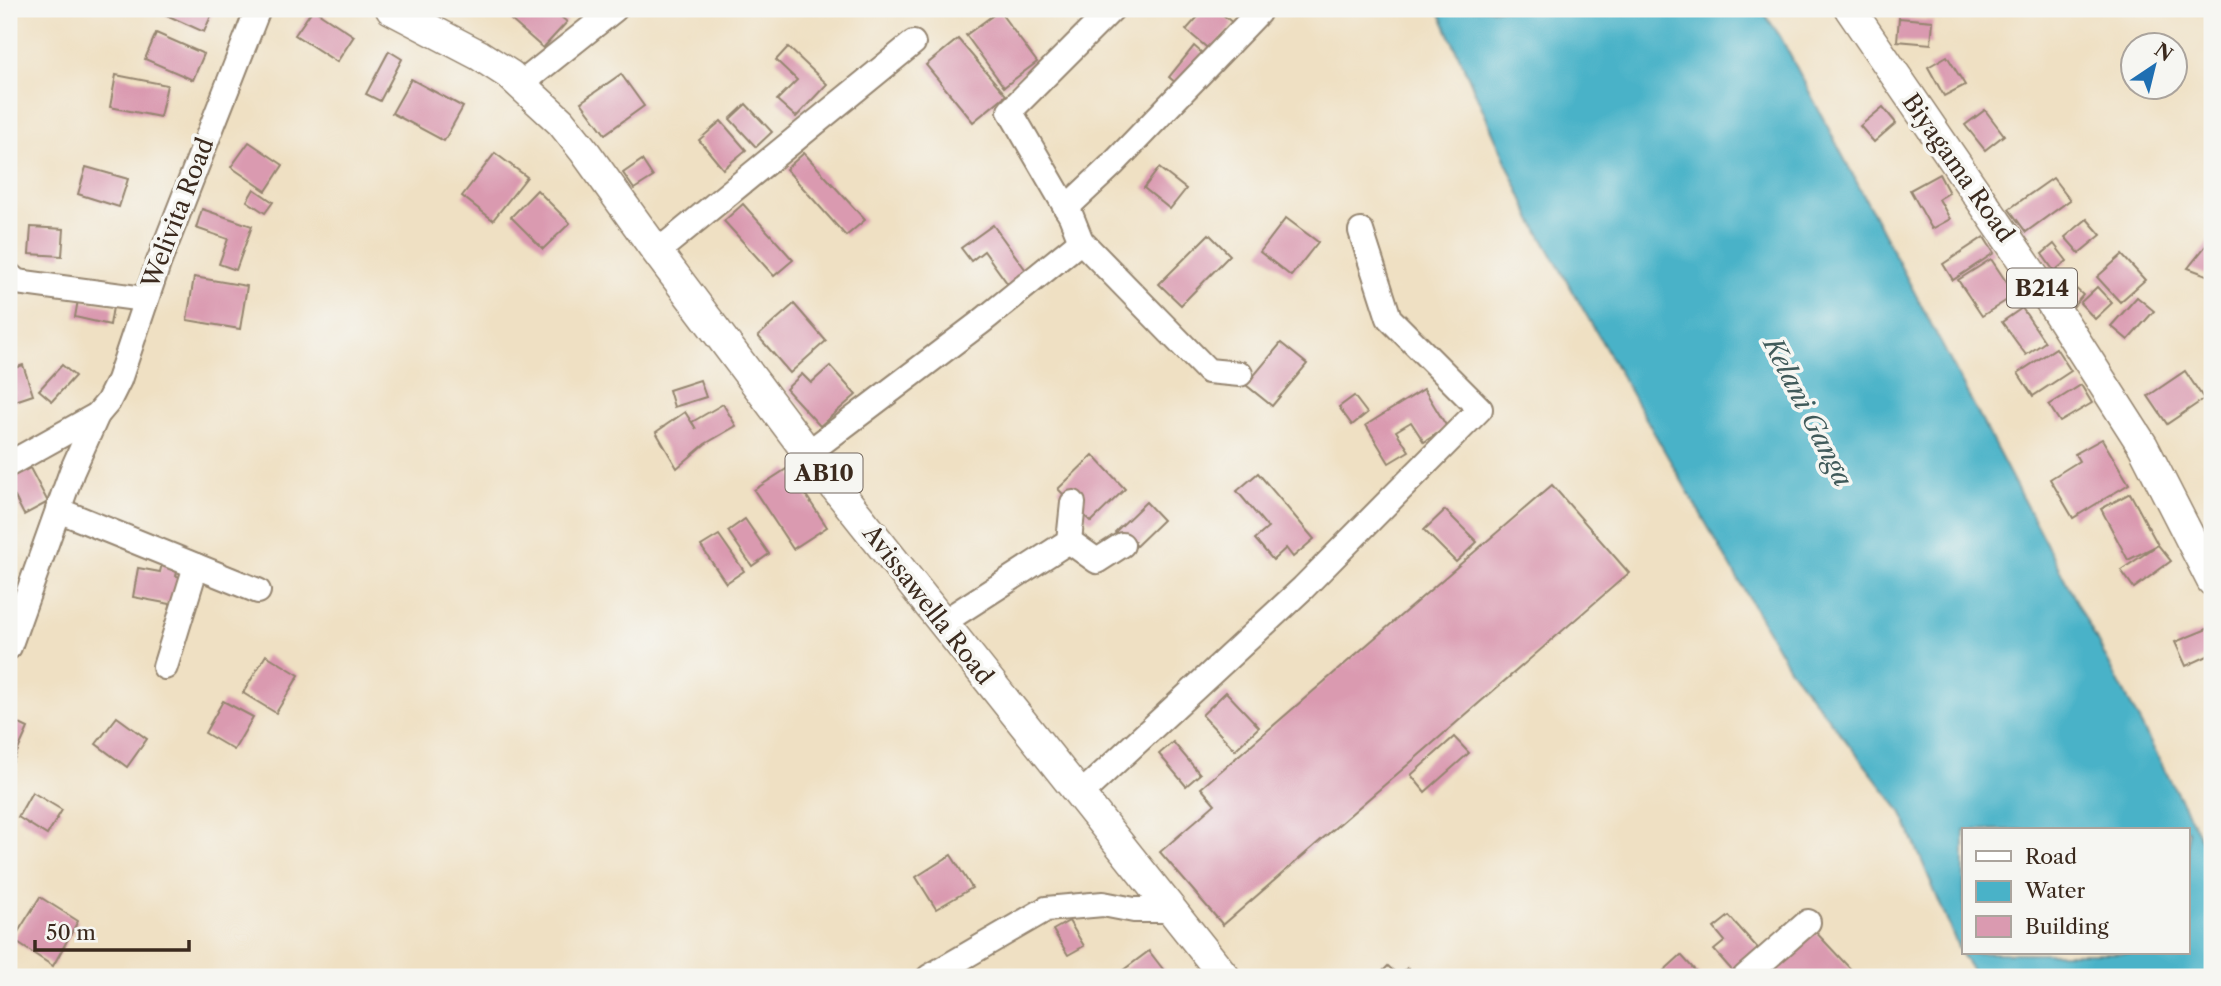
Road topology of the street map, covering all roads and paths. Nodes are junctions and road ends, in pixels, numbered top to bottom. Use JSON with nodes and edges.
{"nodes":[{"id":1,"x":258,"y":9,"type":"edge"},
{"id":2,"x":391,"y":9,"type":"edge"},
{"id":3,"x":615,"y":9,"type":"edge"},
{"id":4,"x":1112,"y":9,"type":"edge"},
{"id":5,"x":1850,"y":9,"type":"edge"},
{"id":6,"x":1258,"y":13,"type":"dead end"},
{"id":7,"x":913,"y":43,"type":"dead end"},
{"id":8,"x":521,"y":85,"type":"junction"},
{"id":9,"x":1066,"y":208,"type":"junction"},
{"id":10,"x":1361,"y":231,"type":"dead end"},
{"id":11,"x":1081,"y":241,"type":"junction"},
{"id":12,"x":657,"y":252,"type":"junction"},
{"id":13,"x":9,"y":275,"type":"edge"},
{"id":14,"x":145,"y":299,"type":"junction"},
{"id":15,"x":1240,"y":374,"type":"dead end"},
{"id":16,"x":97,"y":415,"type":"junction"},
{"id":17,"x":808,"y":453,"type":"junction"},
{"id":18,"x":9,"y":464,"type":"edge"},
{"id":19,"x":1073,"y":503,"type":"dead end"},
{"id":20,"x":58,"y":510,"type":"junction"},
{"id":21,"x":1069,"y":541,"type":"junction"},
{"id":22,"x":1122,"y":545,"type":"dead end"},
{"id":23,"x":195,"y":566,"type":"junction"},
{"id":24,"x":2212,"y":582,"type":"edge"},
{"id":25,"x":258,"y":591,"type":"dead end"},
{"id":26,"x":942,"y":623,"type":"junction"},
{"id":27,"x":9,"y":648,"type":"edge"},
{"id":28,"x":165,"y":667,"type":"dead end"},
{"id":29,"x":1081,"y":794,"type":"junction"},
{"id":30,"x":1172,"y":910,"type":"junction"},
{"id":31,"x":1808,"y":922,"type":"dead end"},
{"id":32,"x":929,"y":977,"type":"edge"},
{"id":33,"x":1225,"y":977,"type":"edge"},
{"id":34,"x":1745,"y":977,"type":"edge"}],
"edges":[{"from":1,"to":14,"type":"street","name":"Welivita Road"},
{"from":2,"to":8,"type":"main road","name":"Avissawella Road","number":"AB10"},
{"from":3,"to":8,"type":"street"},
{"from":4,"to":9,"type":"street"},
{"from":5,"to":24,"type":"main road","name":"Biyagama Road","number":"B214"},
{"from":6,"to":9,"type":"street"},
{"from":7,"to":12,"type":"street"},
{"from":8,"to":12,"type":"main road","name":"Avissawella Road","number":"AB10"},
{"from":9,"to":11,"type":"street"},
{"from":10,"to":29,"type":"street"},
{"from":11,"to":15,"type":"street"},
{"from":11,"to":17,"type":"street"},
{"from":12,"to":17,"type":"main road","name":"Avissawella Road","number":"AB10"},
{"from":13,"to":14,"type":"street"},
{"from":14,"to":16,"type":"street","name":"Welivita Road"},
{"from":16,"to":18,"type":"street","name":"Welivita Road"},
{"from":16,"to":20,"type":"street","name":"Welivita Road"},
{"from":17,"to":26,"type":"main road","name":"Avissawella Road","number":"AB10"},
{"from":19,"to":21,"type":"street"},
{"from":20,"to":23,"type":"street"},
{"from":20,"to":27,"type":"street","name":"Welivita Road"},
{"from":21,"to":22,"type":"street"},
{"from":21,"to":26,"type":"street"},
{"from":23,"to":25,"type":"street"},
{"from":23,"to":28,"type":"street"},
{"from":26,"to":29,"type":"main road","name":"Avissawella Road","number":"AB10"},
{"from":29,"to":30,"type":"main road","name":"Avissawella Road","number":"AB10"},
{"from":30,"to":32,"type":"street"},
{"from":30,"to":33,"type":"main road","name":"Avissawella Road","number":"AB10"},
{"from":31,"to":34,"type":"street"}]}
